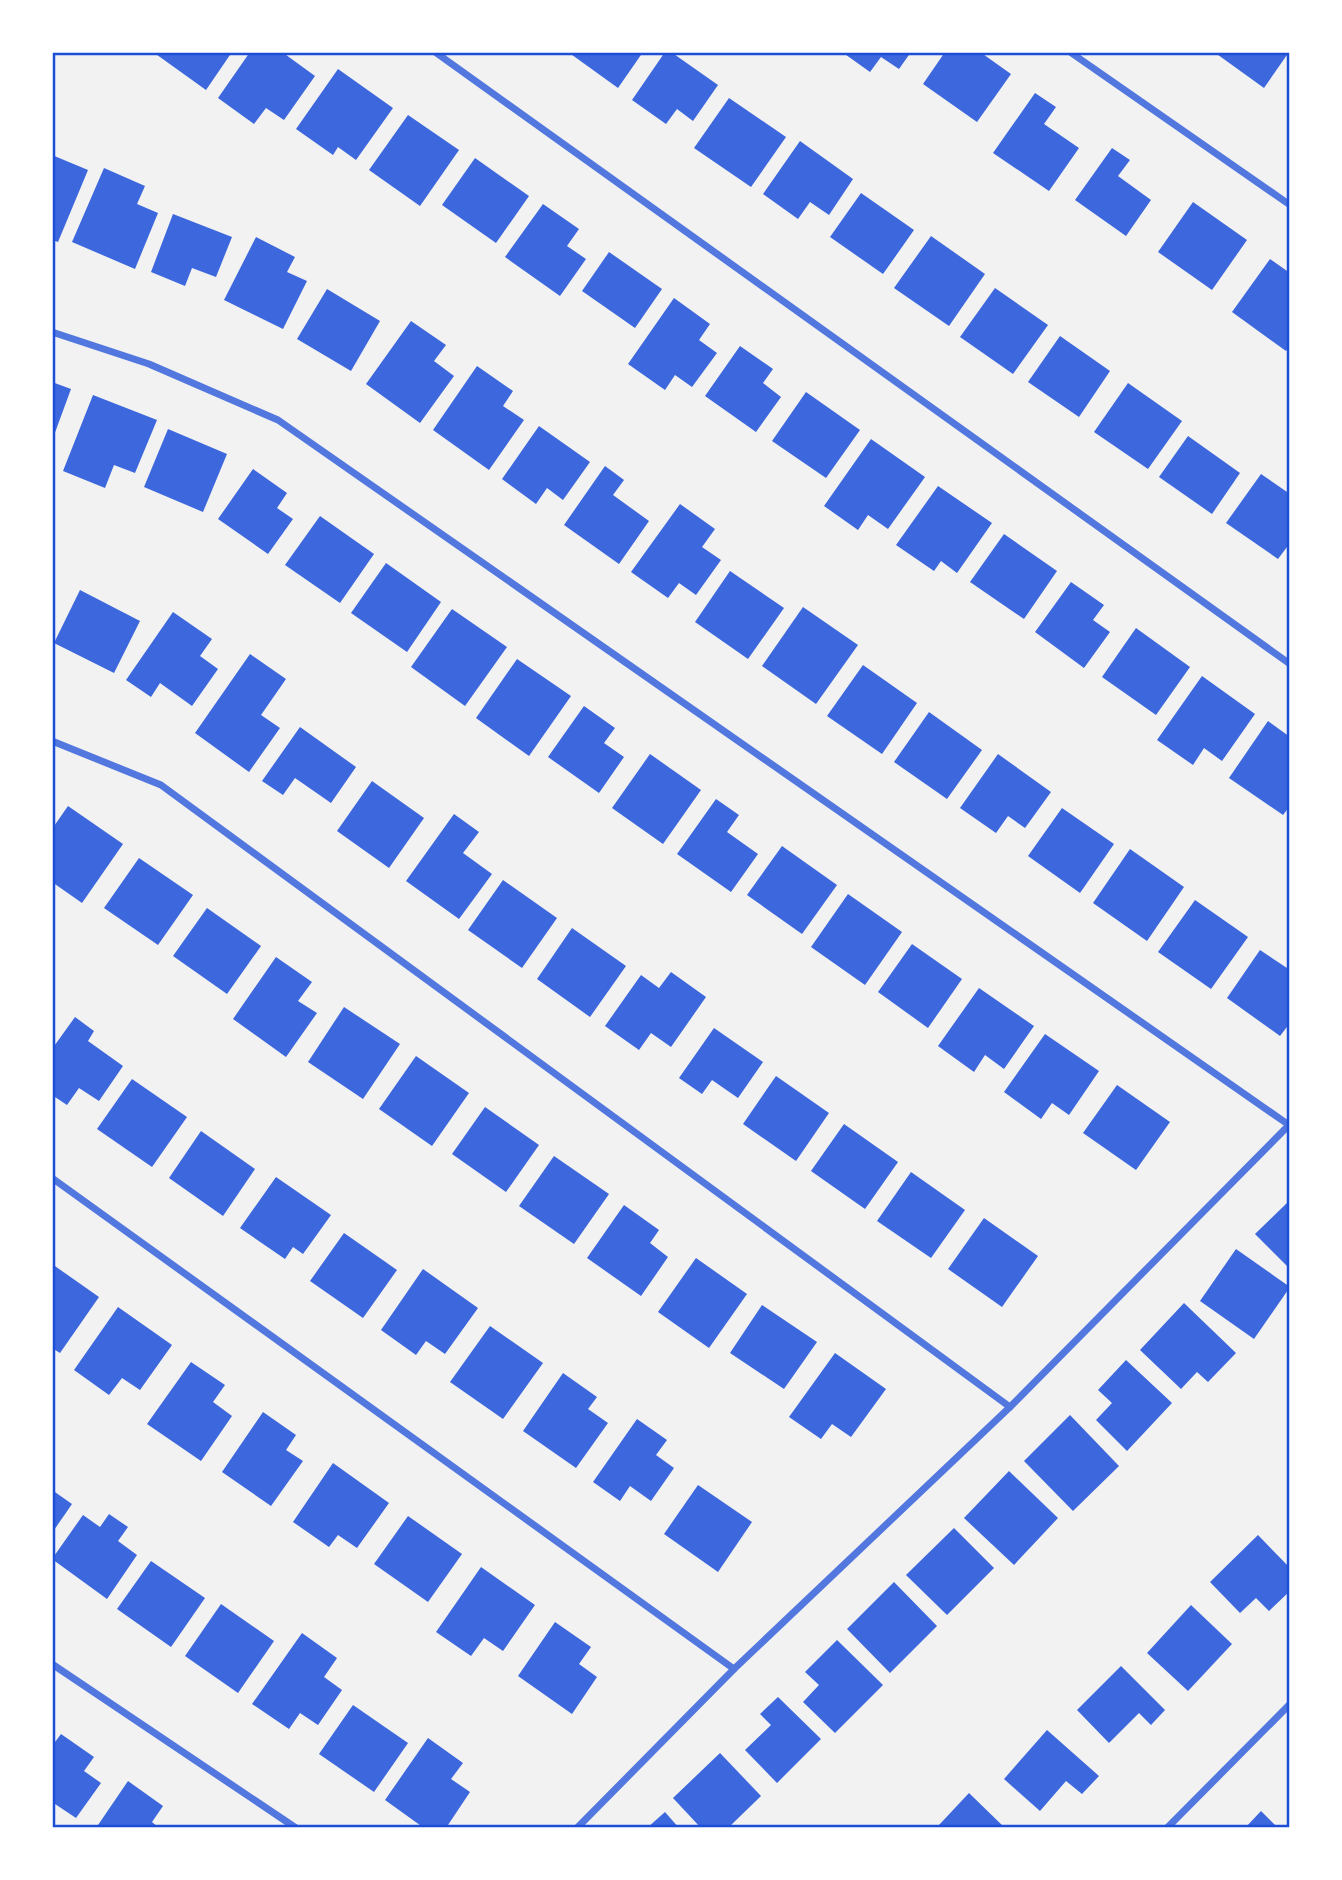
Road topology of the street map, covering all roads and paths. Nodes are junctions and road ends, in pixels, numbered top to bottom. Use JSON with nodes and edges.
{"nodes":[{"id":1,"x":435,"y":52,"type":"edge"},
{"id":2,"x":1070,"y":52,"type":"edge"},
{"id":3,"x":1290,"y":205,"type":"edge"},
{"id":4,"x":52,"y":332,"type":"edge"},
{"id":5,"x":1290,"y":664,"type":"edge"},
{"id":6,"x":52,"y":741,"type":"edge"},
{"id":7,"x":1289,"y":1124,"type":"edge"},
{"id":8,"x":52,"y":1178,"type":"edge"},
{"id":9,"x":1010,"y":1407,"type":"junction"},
{"id":10,"x":52,"y":1664,"type":"edge"},
{"id":11,"x":734,"y":1669,"type":"junction"},
{"id":12,"x":1290,"y":1704,"type":"edge"},
{"id":13,"x":296,"y":1828,"type":"edge"},
{"id":14,"x":577,"y":1828,"type":"edge"},
{"id":15,"x":1167,"y":1828,"type":"edge"}],
"edges":[{"from":1,"to":5,"type":"street"},
{"from":2,"to":3,"type":"street"},
{"from":4,"to":7,"type":"street"},
{"from":6,"to":9,"type":"street"},
{"from":7,"to":9,"type":"street"},
{"from":8,"to":11,"type":"street"},
{"from":9,"to":11,"type":"street"},
{"from":10,"to":13,"type":"street"},
{"from":11,"to":14,"type":"street"},
{"from":12,"to":15,"type":"street"}]}
